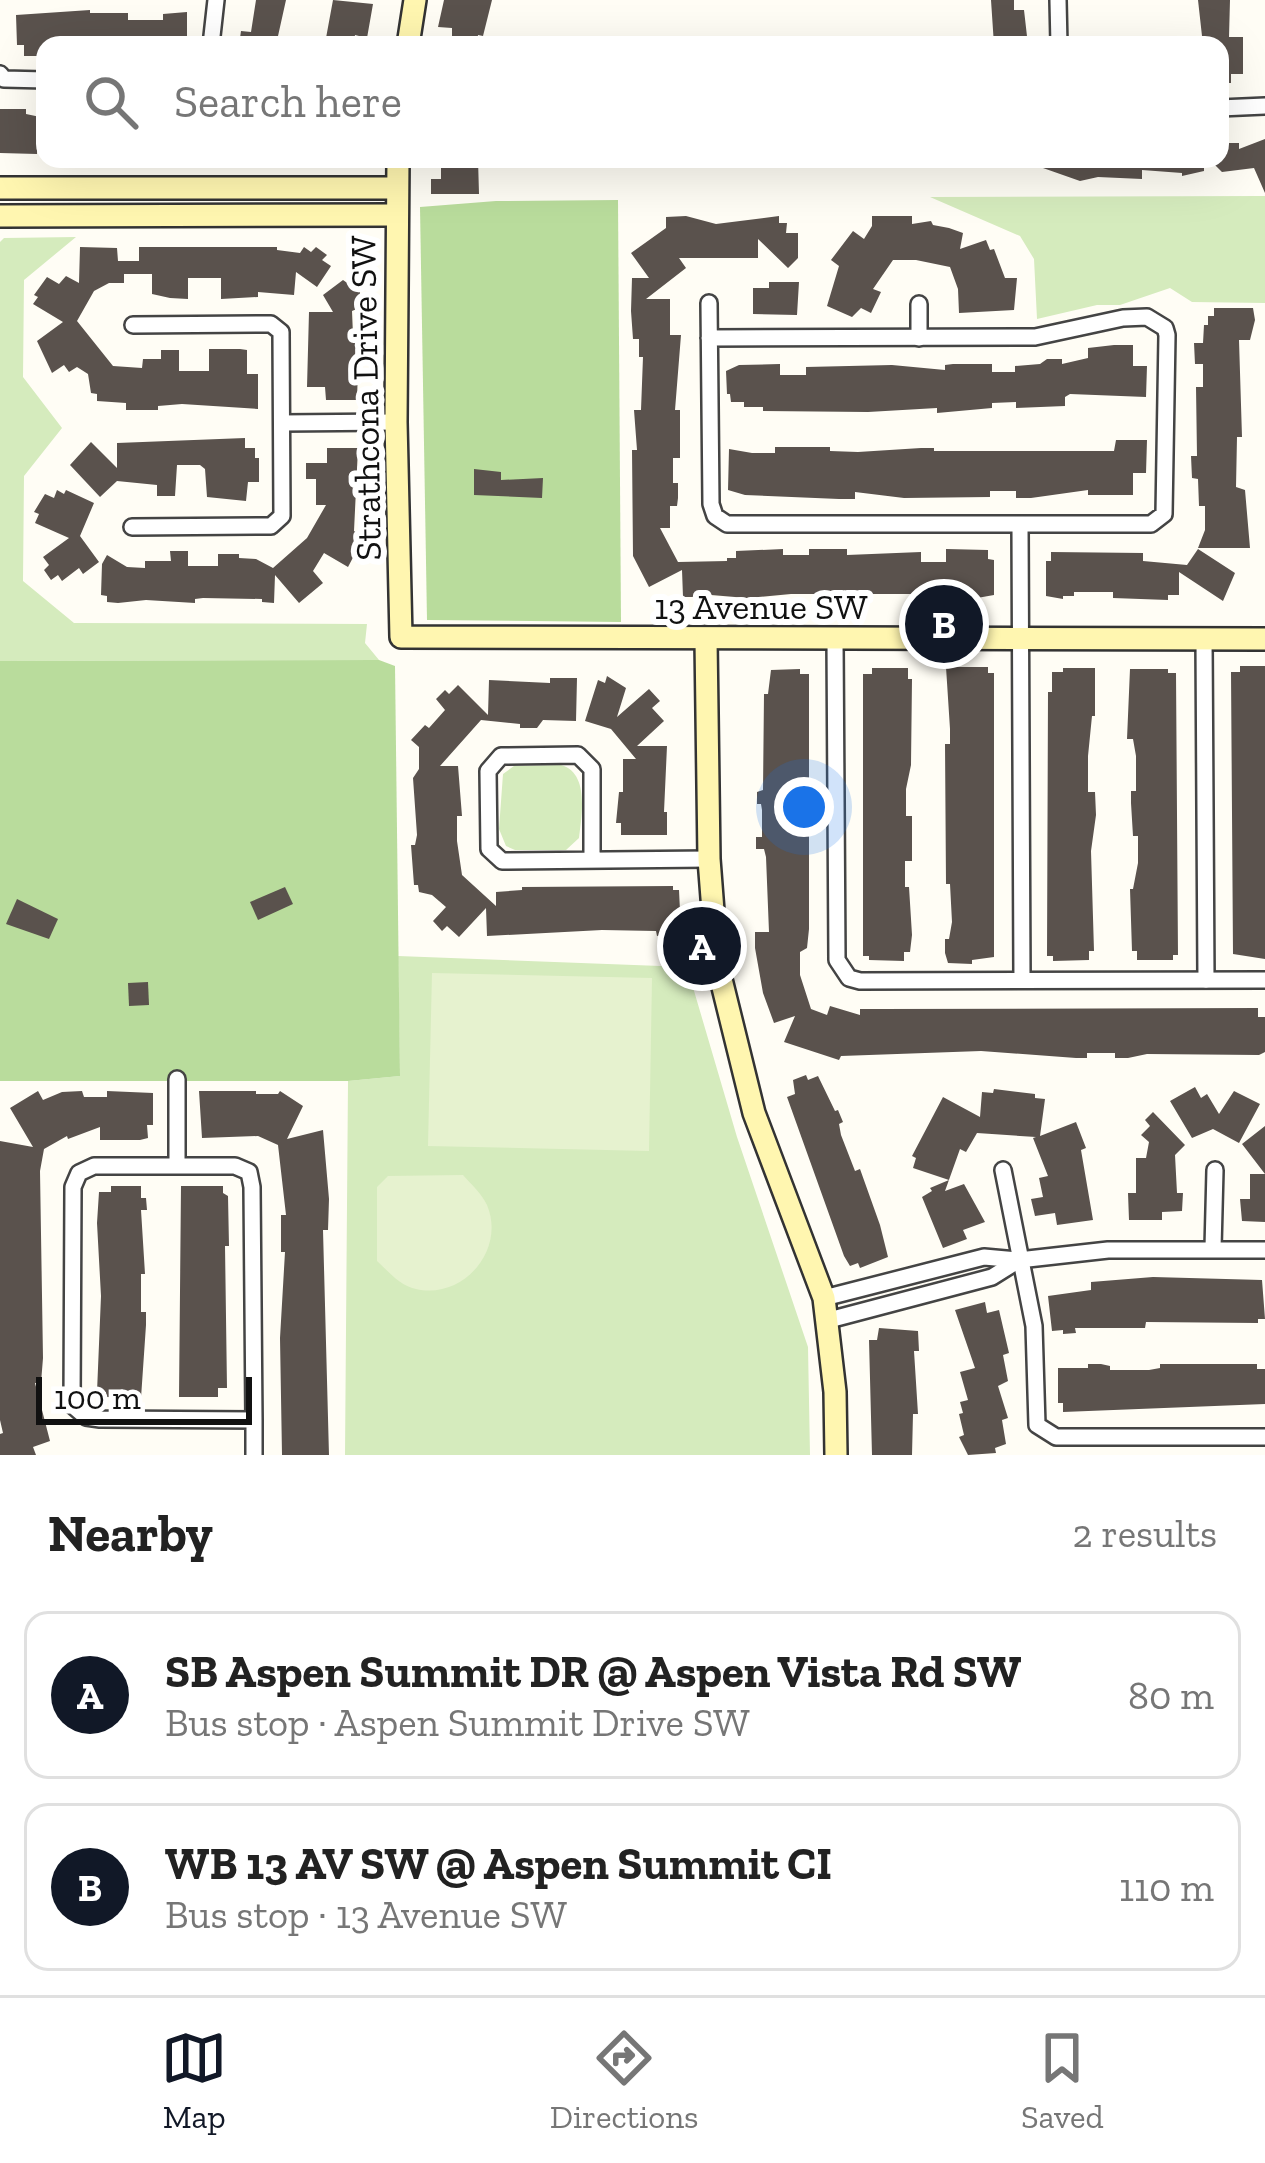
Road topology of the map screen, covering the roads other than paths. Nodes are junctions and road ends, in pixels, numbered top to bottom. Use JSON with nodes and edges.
{"nodes":[{"id":1,"x":216,"y":0,"type":"edge"},
{"id":2,"x":415,"y":0,"type":"edge"},
{"id":3,"x":1058,"y":0,"type":"edge"},
{"id":4,"x":212,"y":36,"type":"edge"},
{"id":5,"x":409,"y":36,"type":"edge"},
{"id":6,"x":1058,"y":36,"type":"edge"},
{"id":7,"x":0,"y":74,"type":"edge"},
{"id":8,"x":36,"y":80,"type":"edge"},
{"id":9,"x":1265,"y":106,"type":"edge"},
{"id":10,"x":1229,"y":108,"type":"edge"},
{"id":11,"x":398,"y":168,"type":"edge"},
{"id":12,"x":0,"y":188,"type":"edge"},
{"id":13,"x":397,"y":188,"type":"junction"},
{"id":14,"x":396,"y":215,"type":"junction"},
{"id":15,"x":3,"y":218,"type":"edge"},
{"id":16,"x":709,"y":303,"type":"dead end"},
{"id":17,"x":919,"y":304,"type":"dead end"},
{"id":18,"x":134,"y":325,"type":"dead end"},
{"id":19,"x":709,"y":338,"type":"junction"},
{"id":20,"x":920,"y":338,"type":"junction"},
{"id":21,"x":396,"y":422,"type":"junction"},
{"id":22,"x":282,"y":423,"type":"junction"},
{"id":23,"x":1020,"y":525,"type":"junction"},
{"id":24,"x":132,"y":527,"type":"dead end"},
{"id":25,"x":400,"y":637,"type":"joint"},
{"id":26,"x":1020,"y":639,"type":"junction"},
{"id":27,"x":1204,"y":639,"type":"junction"},
{"id":28,"x":1265,"y":639,"type":"edge"},
{"id":29,"x":706,"y":640,"type":"junction"},
{"id":30,"x":835,"y":640,"type":"junction"},
{"id":31,"x":710,"y":859,"type":"junction"},
{"id":32,"x":592,"y":860,"type":"junction"},
{"id":33,"x":1022,"y":980,"type":"junction"},
{"id":34,"x":1205,"y":980,"type":"junction"},
{"id":35,"x":1265,"y":980,"type":"edge"},
{"id":36,"x":177,"y":1079,"type":"dead end"},
{"id":37,"x":177,"y":1165,"type":"junction"},
{"id":38,"x":1003,"y":1170,"type":"dead end"},
{"id":39,"x":1215,"y":1170,"type":"dead end"},
{"id":40,"x":1214,"y":1248,"type":"junction"},
{"id":41,"x":1265,"y":1250,"type":"edge"},
{"id":42,"x":1019,"y":1260,"type":"junction"},
{"id":43,"x":827,"y":1309,"type":"junction"},
{"id":44,"x":254,"y":1420,"type":"junction"},
{"id":45,"x":1265,"y":1437,"type":"edge"},
{"id":46,"x":254,"y":1455,"type":"edge"},
{"id":47,"x":836,"y":1455,"type":"edge"}],
"edges":[{"from":1,"to":4,"type":"street"},
{"from":2,"to":5,"type":"street"},
{"from":3,"to":6,"type":"street"},
{"from":7,"to":8,"type":"street"},
{"from":9,"to":10,"type":"street"},
{"from":11,"to":13,"type":"street","name":"Strathcona Drive SW"},
{"from":12,"to":13,"type":"street"},
{"from":13,"to":14,"type":"street","name":"Strathcona Drive SW"},
{"from":14,"to":15,"type":"street"},
{"from":14,"to":21,"type":"street","name":"Strathcona Drive SW"},
{"from":16,"to":19,"type":"street"},
{"from":17,"to":20,"type":"street"},
{"from":18,"to":22,"type":"street"},
{"from":19,"to":20,"type":"street"},
{"from":19,"to":23,"type":"street"},
{"from":20,"to":23,"type":"street"},
{"from":21,"to":22,"type":"street"},
{"from":21,"to":25,"type":"street","name":"Strathcona Drive SW"},
{"from":22,"to":24,"type":"street"},
{"from":23,"to":26,"type":"street"},
{"from":25,"to":29,"type":"street","name":"13 Avenue SW"},
{"from":26,"to":27,"type":"street","name":"13 Avenue SW"},
{"from":26,"to":30,"type":"street","name":"13 Avenue SW"},
{"from":26,"to":33,"type":"street"},
{"from":27,"to":28,"type":"street","name":"13 Avenue SW"},
{"from":27,"to":34,"type":"street"},
{"from":29,"to":30,"type":"street","name":"13 Avenue SW"},
{"from":29,"to":31,"type":"street"},
{"from":30,"to":33,"type":"street"},
{"from":31,"to":32,"type":"street"},
{"from":31,"to":43,"type":"street"},
{"from":32,"to":32,"type":"street"},
{"from":33,"to":34,"type":"street"},
{"from":34,"to":35,"type":"street"},
{"from":36,"to":37,"type":"street"},
{"from":37,"to":44,"type":"street"},
{"from":37,"to":44,"type":"street"},
{"from":38,"to":42,"type":"street"},
{"from":39,"to":40,"type":"street"},
{"from":40,"to":41,"type":"street"},
{"from":40,"to":42,"type":"street"},
{"from":42,"to":43,"type":"street"},
{"from":42,"to":45,"type":"street"},
{"from":43,"to":47,"type":"street"},
{"from":44,"to":46,"type":"street"}]}
